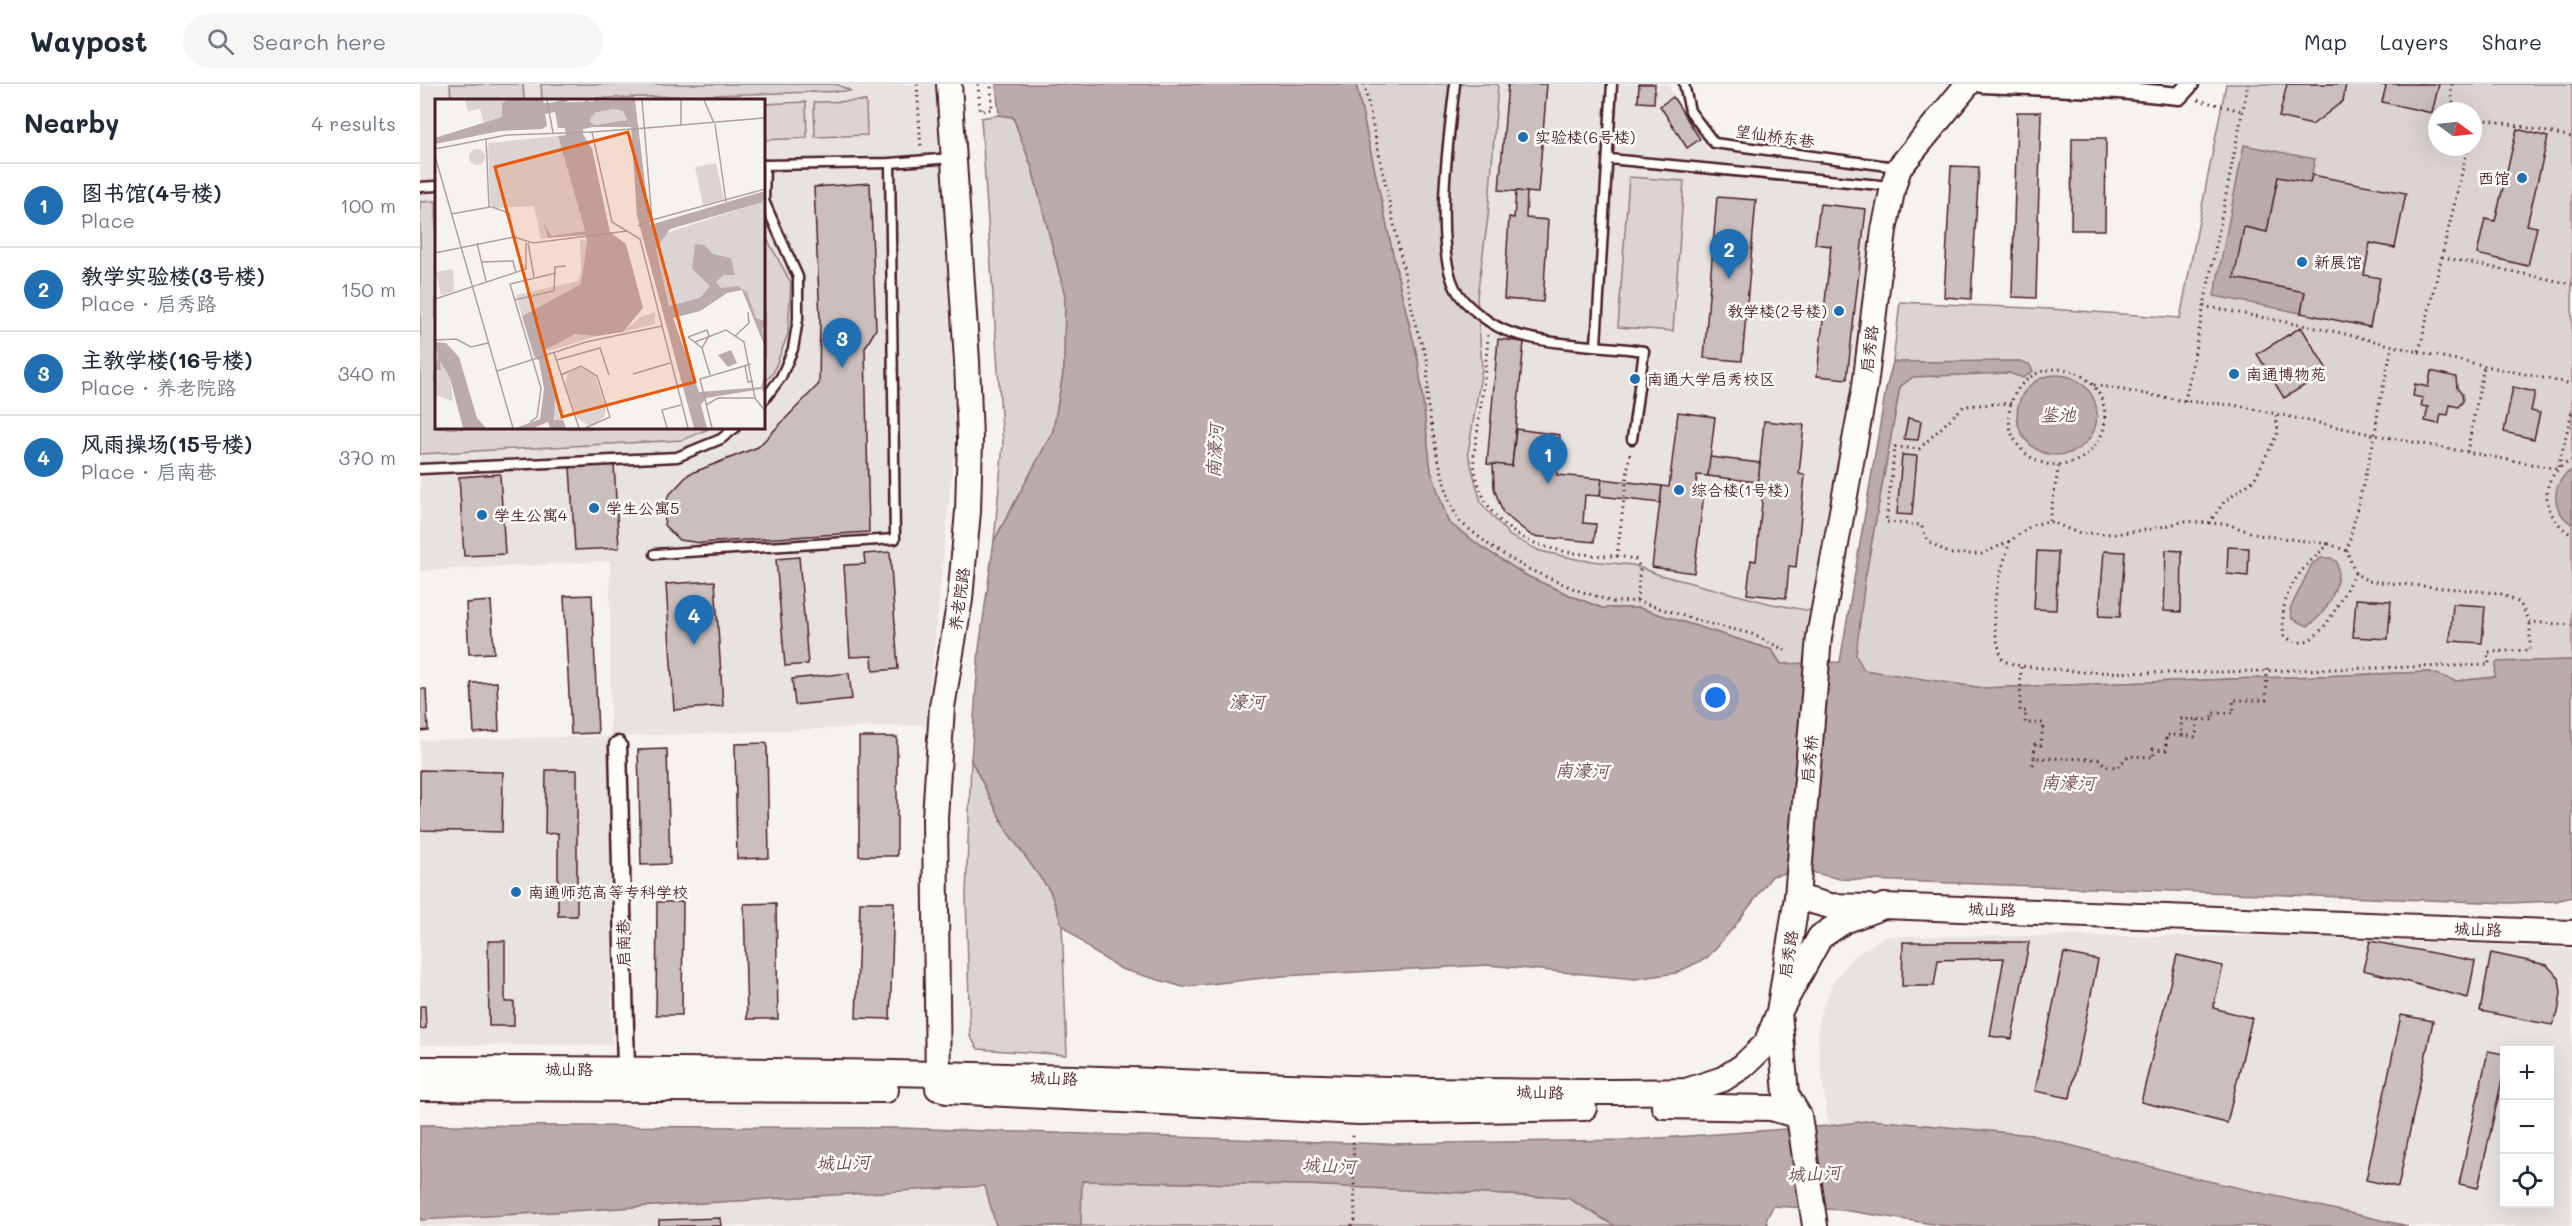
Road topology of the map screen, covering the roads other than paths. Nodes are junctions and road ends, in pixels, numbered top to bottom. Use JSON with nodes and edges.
{"nodes":[{"id":1,"x":1455,"y":84,"type":"edge"},
{"id":2,"x":1612,"y":84,"type":"edge"},
{"id":3,"x":1684,"y":84,"type":"edge"},
{"id":4,"x":1968,"y":84,"type":"edge"},
{"id":5,"x":1982,"y":84,"type":"edge"},
{"id":6,"x":2185,"y":90,"type":"edge"},
{"id":7,"x":950,"y":96,"type":"edge"},
{"id":8,"x":954,"y":157,"type":"junction"},
{"id":9,"x":1609,"y":159,"type":"junction"},
{"id":10,"x":890,"y":163,"type":"junction"},
{"id":11,"x":765,"y":165,"type":"edge"},
{"id":12,"x":1896,"y":177,"type":"junction"},
{"id":13,"x":435,"y":186,"type":"edge"},
{"id":14,"x":420,"y":187,"type":"edge"},
{"id":15,"x":765,"y":203,"type":"edge"},
{"id":16,"x":1596,"y":345,"type":"junction"},
{"id":17,"x":765,"y":399,"type":"edge"},
{"id":18,"x":734,"y":429,"type":"edge"},
{"id":19,"x":1632,"y":439,"type":"road end"},
{"id":20,"x":420,"y":469,"type":"edge"},
{"id":21,"x":655,"y":554,"type":"dead end"},
{"id":22,"x":1819,"y":637,"type":"joint"},
{"id":23,"x":618,"y":746,"type":"dead end"},
{"id":24,"x":1798,"y":889,"type":"junction"},
{"id":25,"x":1884,"y":906,"type":"junction"},
{"id":26,"x":2572,"y":933,"type":"edge"},
{"id":27,"x":1779,"y":1012,"type":"junction"},
{"id":28,"x":420,"y":1069,"type":"edge"},
{"id":29,"x":626,"y":1069,"type":"junction"},
{"id":30,"x":937,"y":1082,"type":"junction"},
{"id":31,"x":420,"y":1088,"type":"edge"},
{"id":32,"x":1799,"y":1121,"type":"junction"},
{"id":33,"x":1814,"y":1219,"type":"edge"}],
"edges":[{"from":1,"to":16,"type":"lane"},
{"from":2,"to":9,"type":"lane"},
{"from":3,"to":12,"type":"lane","name":"望仙桥东巷"},
{"from":4,"to":12,"type":"main road","name":"启秀路"},
{"from":5,"to":6,"type":"street"},
{"from":7,"to":8,"type":"main road","name":"养老院路"},
{"from":8,"to":10,"type":"lane"},
{"from":8,"to":30,"type":"main road","name":"养老院路"},
{"from":9,"to":12,"type":"lane"},
{"from":9,"to":16,"type":"lane"},
{"from":10,"to":11,"type":"lane"},
{"from":10,"to":21,"type":"lane"},
{"from":12,"to":22,"type":"main road","name":"启秀路"},
{"from":13,"to":14,"type":"lane"},
{"from":15,"to":17,"type":"lane"},
{"from":16,"to":19,"type":"lane"},
{"from":18,"to":20,"type":"lane"},
{"from":22,"to":24,"type":"main road","name":"启秀桥"},
{"from":23,"to":29,"type":"street","name":"启南巷"},
{"from":24,"to":25,"type":"main road"},
{"from":24,"to":27,"type":"main road","name":"启秀路"},
{"from":25,"to":26,"type":"main road","name":"城山路"},
{"from":25,"to":27,"type":"main road","name":"城山路"},
{"from":27,"to":30,"type":"main road","name":"城山路"},
{"from":27,"to":32,"type":"main road"},
{"from":28,"to":29,"type":"main road","name":"城山路"},
{"from":29,"to":30,"type":"main road","name":"城山路"},
{"from":30,"to":31,"type":"main road","name":"城山路"},
{"from":30,"to":32,"type":"main road","name":"城山路"},
{"from":32,"to":33,"type":"main road"}]}
